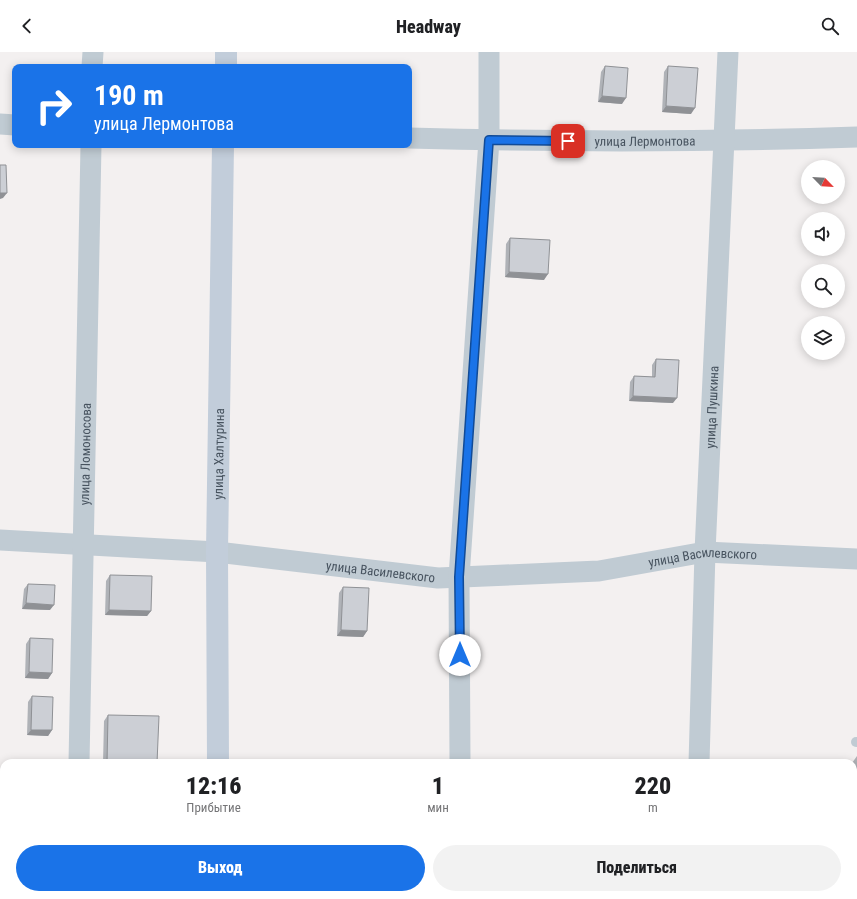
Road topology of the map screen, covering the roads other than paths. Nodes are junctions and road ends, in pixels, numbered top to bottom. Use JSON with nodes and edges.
{"nodes":[{"id":1,"x":93,"y":52,"type":"edge"},
{"id":2,"x":226,"y":52,"type":"edge"},
{"id":3,"x":490,"y":52,"type":"edge"},
{"id":4,"x":728,"y":52,"type":"edge"},
{"id":5,"x":92,"y":64,"type":"edge"},
{"id":6,"x":226,"y":64,"type":"edge"},
{"id":7,"x":0,"y":124,"type":"edge"},
{"id":8,"x":12,"y":125,"type":"edge"},
{"id":9,"x":857,"y":137,"type":"edge"},
{"id":10,"x":412,"y":138,"type":"edge"},
{"id":11,"x":489,"y":140,"type":"junction"},
{"id":12,"x":725,"y":141,"type":"junction"},
{"id":13,"x":91,"y":148,"type":"edge"},
{"id":14,"x":223,"y":148,"type":"edge"},
{"id":15,"x":0,"y":540,"type":"edge"},
{"id":16,"x":83,"y":544,"type":"junction"},
{"id":17,"x":217,"y":552,"type":"junction"},
{"id":18,"x":705,"y":552,"type":"junction"},
{"id":19,"x":857,"y":559,"type":"edge"},
{"id":20,"x":459,"y":577,"type":"junction"},
{"id":21,"x":79,"y":759,"type":"edge"},
{"id":22,"x":218,"y":759,"type":"edge"},
{"id":23,"x":460,"y":759,"type":"edge"},
{"id":24,"x":699,"y":759,"type":"edge"}],
"edges":[{"from":1,"to":5,"type":"street"},
{"from":2,"to":6,"type":"main road"},
{"from":3,"to":11,"type":"street"},
{"from":4,"to":12,"type":"street","name":"улица Пушкина"},
{"from":7,"to":8,"type":"street"},
{"from":9,"to":12,"type":"street","name":"улица Лермонтова"},
{"from":10,"to":11,"type":"street","name":"улица Лермонтова"},
{"from":11,"to":12,"type":"street","name":"улица Лермонтова"},
{"from":11,"to":20,"type":"street"},
{"from":12,"to":18,"type":"street","name":"улица Пушкина"},
{"from":13,"to":16,"type":"street","name":"улица Ломоносова"},
{"from":14,"to":17,"type":"main road","name":"улица Халтурина"},
{"from":15,"to":16,"type":"street","name":"улица Василевского"},
{"from":16,"to":17,"type":"street","name":"улица Василевского"},
{"from":16,"to":21,"type":"street","name":"улица Ломоносова"},
{"from":17,"to":20,"type":"street","name":"улица Василевского"},
{"from":17,"to":22,"type":"main road","name":"улица Халтурина"},
{"from":18,"to":19,"type":"street","name":"улица Василевского"},
{"from":18,"to":20,"type":"street","name":"улица Василевского"},
{"from":18,"to":24,"type":"street","name":"улица Пушкина"},
{"from":20,"to":23,"type":"street"}]}
